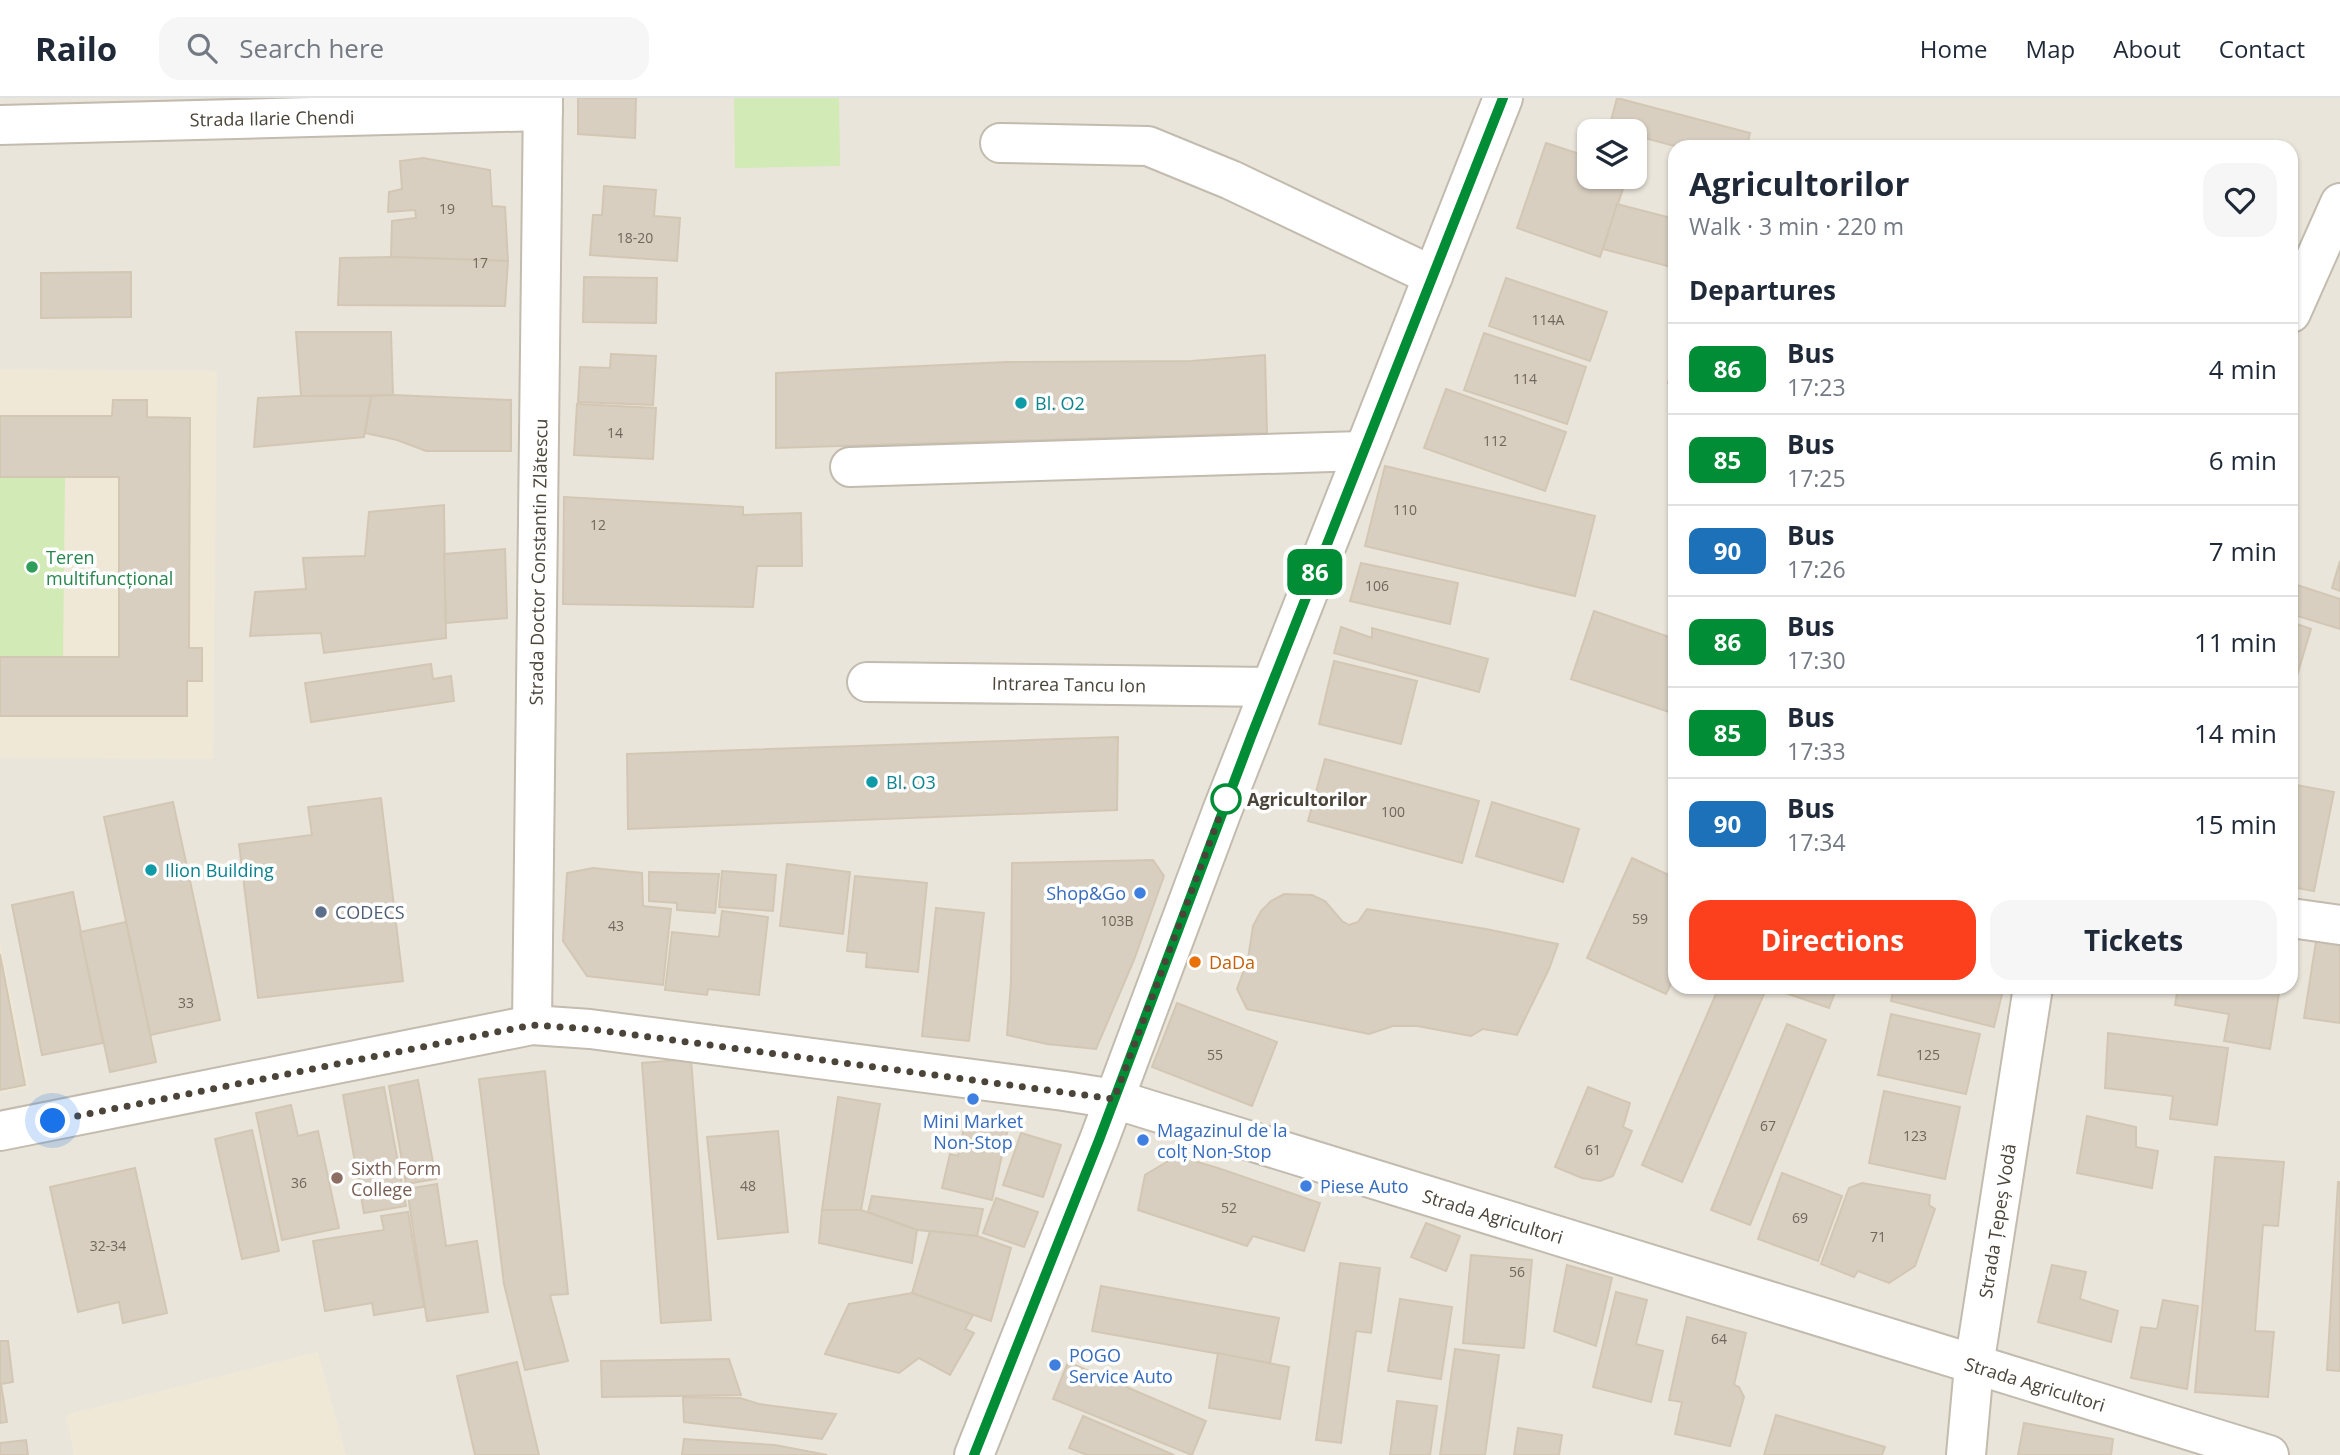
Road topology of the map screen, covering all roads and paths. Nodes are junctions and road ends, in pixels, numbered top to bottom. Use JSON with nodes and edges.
{"nodes":[{"id":1,"x":1503,"y":98,"type":"edge"},
{"id":2,"x":543,"y":105,"type":"edge"},
{"id":3,"x":0,"y":125,"type":"edge"},
{"id":4,"x":1000,"y":143,"type":"dead end"},
{"id":5,"x":2340,"y":203,"type":"edge"},
{"id":6,"x":1433,"y":276,"type":"junction"},
{"id":7,"x":2298,"y":297,"type":"edge"},
{"id":8,"x":1362,"y":451,"type":"junction"},
{"id":9,"x":850,"y":467,"type":"dead end"},
{"id":10,"x":867,"y":682,"type":"dead end"},
{"id":11,"x":1270,"y":687,"type":"junction"},
{"id":12,"x":2298,"y":919,"type":"edge"},
{"id":13,"x":2340,"y":925,"type":"edge"},
{"id":14,"x":2032,"y":994,"type":"edge"},
{"id":15,"x":532,"y":1025,"type":"junction"},
{"id":16,"x":1114,"y":1099,"type":"junction"},
{"id":17,"x":0,"y":1131,"type":"edge"},
{"id":18,"x":1974,"y":1366,"type":"junction"},
{"id":19,"x":974,"y":1455,"type":"edge"},
{"id":20,"x":1966,"y":1455,"type":"edge"},
{"id":21,"x":2269,"y":1455,"type":"edge"}],
"edges":[{"from":1,"to":6,"type":"street"},
{"from":2,"to":3,"type":"street","name":"Strada Ilarie Chendi"},
{"from":2,"to":15,"type":"street","name":"Strada Doctor Constantin Zlătescu"},
{"from":4,"to":6,"type":"street"},
{"from":5,"to":7,"type":"street"},
{"from":6,"to":8,"type":"street"},
{"from":8,"to":9,"type":"street"},
{"from":8,"to":11,"type":"street"},
{"from":10,"to":11,"type":"street","name":"Intrarea Tancu Ion"},
{"from":11,"to":16,"type":"street"},
{"from":12,"to":13,"type":"street"},
{"from":14,"to":18,"type":"street","name":"Strada Țepeș Vodă"},
{"from":15,"to":16,"type":"street","name":"Strada Agricultori"},
{"from":15,"to":17,"type":"street","name":"Strada Agricultori"},
{"from":16,"to":18,"type":"street","name":"Strada Agricultori"},
{"from":16,"to":19,"type":"street"},
{"from":18,"to":20,"type":"street","name":"Strada Țepeș Vodă"},
{"from":18,"to":21,"type":"street","name":"Strada Agricultori"}]}
